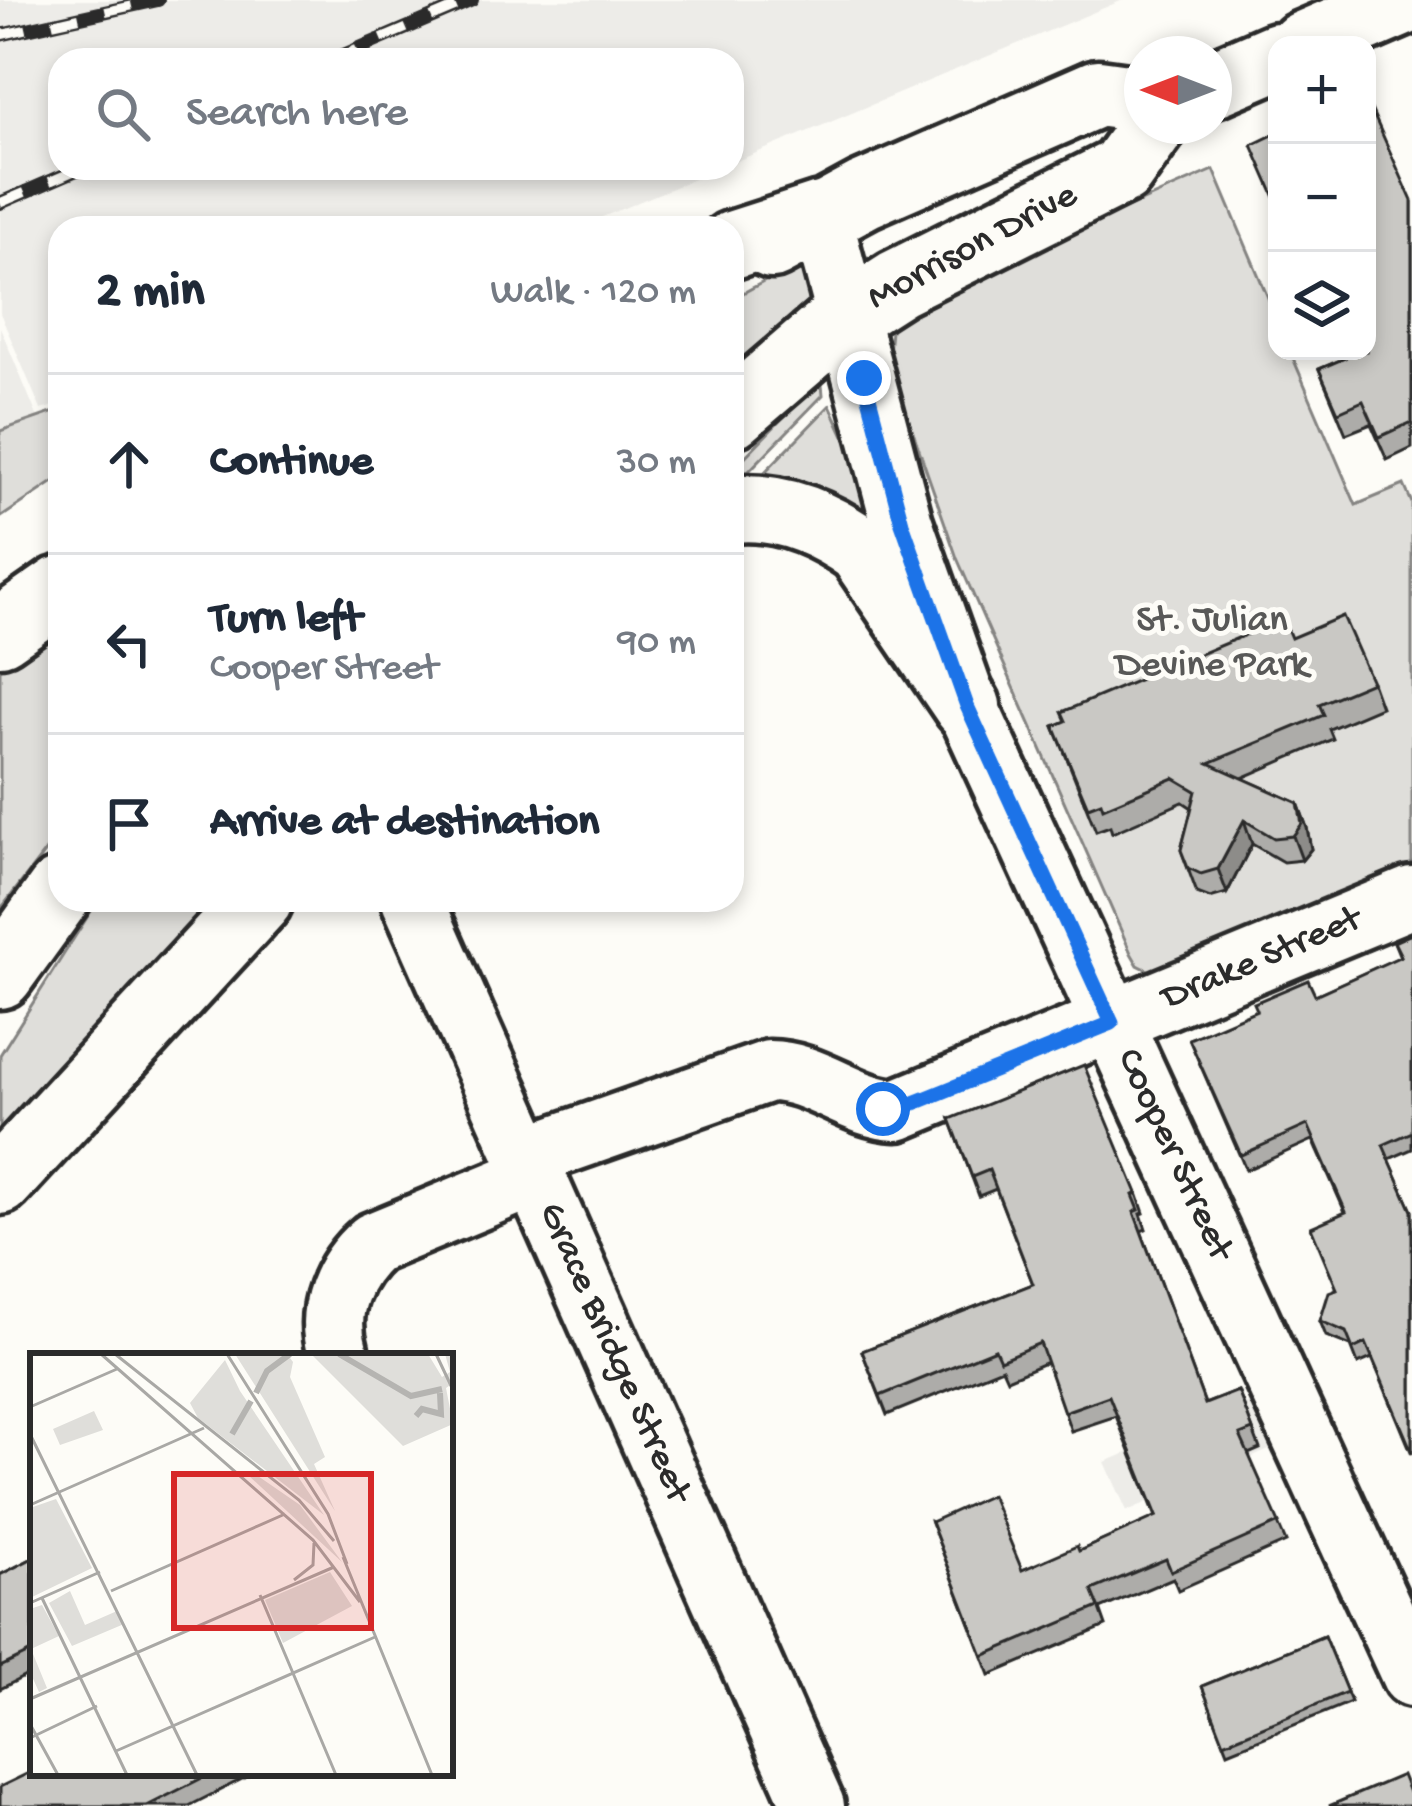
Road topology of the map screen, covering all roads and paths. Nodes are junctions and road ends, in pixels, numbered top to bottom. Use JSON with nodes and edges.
{"nodes":[{"id":1,"x":1408,"y":0,"type":"edge"},
{"id":2,"x":1324,"y":36,"type":"edge"},
{"id":3,"x":1268,"y":60,"type":"edge"},
{"id":4,"x":1232,"y":75,"type":"edge"},
{"id":5,"x":1124,"y":97,"type":"edge"},
{"id":6,"x":1140,"y":144,"type":"edge"},
{"id":7,"x":821,"y":216,"type":"junction"},
{"id":8,"x":744,"y":241,"type":"edge"},
{"id":9,"x":744,"y":261,"type":"edge"},
{"id":10,"x":847,"y":315,"type":"junction"},
{"id":11,"x":744,"y":404,"type":"edge"},
{"id":12,"x":744,"y":508,"type":"edge"},
{"id":13,"x":48,"y":598,"type":"edge"},
{"id":14,"x":0,"y":632,"type":"edge"},
{"id":15,"x":967,"y":706,"type":"junction"},
{"id":16,"x":1412,"y":897,"type":"edge"},
{"id":17,"x":48,"y":908,"type":"edge"},
{"id":18,"x":248,"y":912,"type":"edge"},
{"id":19,"x":417,"y":912,"type":"edge"},
{"id":20,"x":0,"y":974,"type":"edge"},
{"id":21,"x":1112,"y":1023,"type":"junction"},
{"id":22,"x":530,"y":1166,"type":"junction"},
{"id":23,"x":0,"y":1181,"type":"edge"},
{"id":24,"x":337,"y":1350,"type":"dead end"},
{"id":25,"x":1412,"y":1676,"type":"edge"},
{"id":26,"x":814,"y":1806,"type":"edge"}],
"edges":[{"from":1,"to":2,"type":"main road"},
{"from":3,"to":4,"type":"main road"},
{"from":5,"to":7,"type":"main road"},
{"from":6,"to":10,"type":"main road","name":"Morrison Drive"},
{"from":7,"to":8,"type":"main road"},
{"from":7,"to":9,"type":"main road"},
{"from":7,"to":10,"type":"street","name":"Cooper Street"},
{"from":10,"to":11,"type":"main road","name":"Morrison Drive"},
{"from":10,"to":15,"type":"street","name":"Cooper Street"},
{"from":12,"to":15,"type":"main road"},
{"from":13,"to":14,"type":"main road"},
{"from":15,"to":21,"type":"street","name":"Cooper Street"},
{"from":16,"to":21,"type":"street","name":"Drake Street"},
{"from":17,"to":20,"type":"main road"},
{"from":18,"to":23,"type":"main road"},
{"from":19,"to":22,"type":"street","name":"Grace Bridge Street"},
{"from":21,"to":22,"type":"street","name":"Drake Street"},
{"from":21,"to":25,"type":"street","name":"Cooper Street"},
{"from":22,"to":24,"type":"street","name":"Drake Street"},
{"from":22,"to":26,"type":"street","name":"Grace Bridge Street"}]}
